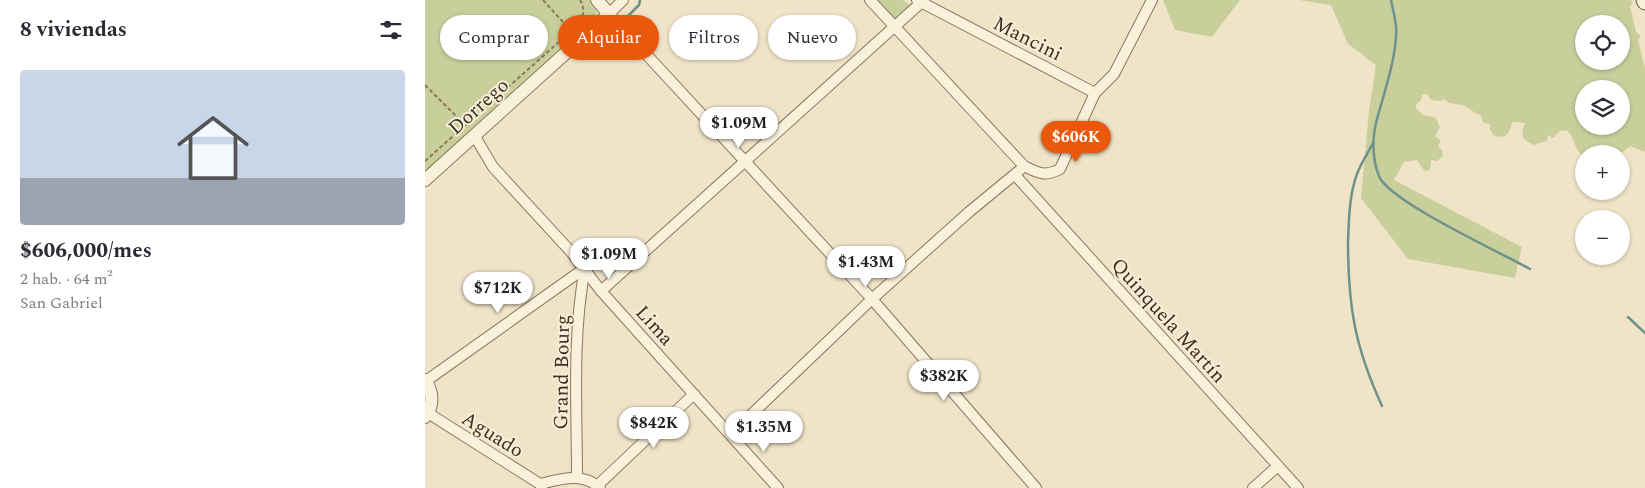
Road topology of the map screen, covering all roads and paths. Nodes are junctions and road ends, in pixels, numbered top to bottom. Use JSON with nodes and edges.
{"nodes":[{"id":1,"x":543,"y":0,"type":"edge"},
{"id":2,"x":580,"y":0,"type":"edge"},
{"id":3,"x":597,"y":0,"type":"edge"},
{"id":4,"x":623,"y":0,"type":"edge"},
{"id":5,"x":870,"y":0,"type":"edge"},
{"id":6,"x":1152,"y":0,"type":"edge"},
{"id":7,"x":921,"y":1,"type":"edge"},
{"id":8,"x":609,"y":14,"type":"junction"},
{"id":9,"x":583,"y":15,"type":"edge"},
{"id":10,"x":558,"y":17,"type":"edge"},
{"id":11,"x":895,"y":27,"type":"junction"},
{"id":12,"x":558,"y":43,"type":"edge"},
{"id":13,"x":425,"y":85,"type":"edge"},
{"id":14,"x":1095,"y":93,"type":"junction"},
{"id":15,"x":465,"y":125,"type":"junction"},
{"id":16,"x":474,"y":135,"type":"junction"},
{"id":17,"x":425,"y":161,"type":"edge"},
{"id":18,"x":744,"y":161,"type":"junction"},
{"id":19,"x":1024,"y":166,"type":"junction"},
{"id":20,"x":1015,"y":175,"type":"junction"},
{"id":21,"x":425,"y":180,"type":"edge"},
{"id":22,"x":585,"y":268,"type":"junction"},
{"id":23,"x":601,"y":291,"type":"junction"},
{"id":24,"x":872,"y":299,"type":"junction"},
{"id":25,"x":426,"y":380,"type":"edge"},
{"id":26,"x":693,"y":394,"type":"junction"},
{"id":27,"x":426,"y":415,"type":"edge"},
{"id":28,"x":731,"y":434,"type":"junction"},
{"id":29,"x":1277,"y":466,"type":"junction"},
{"id":30,"x":577,"y":477,"type":"junction"},
{"id":31,"x":541,"y":486,"type":"edge"},
{"id":32,"x":599,"y":487,"type":"edge"},
{"id":33,"x":778,"y":488,"type":"edge"},
{"id":34,"x":1036,"y":488,"type":"edge"},
{"id":35,"x":1253,"y":488,"type":"edge"},
{"id":36,"x":1298,"y":488,"type":"edge"}],
"edges":[{"from":1,"to":10,"type":"path"},
{"from":2,"to":9,"type":"path"},
{"from":3,"to":8,"type":"street"},
{"from":4,"to":8,"type":"street","name":"Dorrego"},
{"from":5,"to":11,"type":"street"},
{"from":6,"to":14,"type":"street"},
{"from":7,"to":11,"type":"street"},
{"from":7,"to":14,"type":"street","name":"Mancini"},
{"from":8,"to":16,"type":"street","name":"Dorrego"},
{"from":8,"to":18,"type":"street"},
{"from":11,"to":18,"type":"street"},
{"from":11,"to":19,"type":"street"},
{"from":12,"to":15,"type":"path"},
{"from":13,"to":15,"type":"path"},
{"from":14,"to":19,"type":"street"},
{"from":15,"to":16,"type":"path"},
{"from":15,"to":17,"type":"path"},
{"from":16,"to":21,"type":"street","name":"Dorrego"},
{"from":16,"to":22,"type":"street","name":"Lima"},
{"from":18,"to":23,"type":"street"},
{"from":18,"to":24,"type":"street"},
{"from":19,"to":20,"type":"street"},
{"from":20,"to":24,"type":"street"},
{"from":20,"to":29,"type":"street","name":"Quinquela Martín"},
{"from":22,"to":23,"type":"street","name":"Lima"},
{"from":22,"to":25,"type":"street"},
{"from":22,"to":30,"type":"street","name":"Grand Bourg"},
{"from":23,"to":26,"type":"street","name":"Lima"},
{"from":24,"to":28,"type":"street"},
{"from":24,"to":34,"type":"street"},
{"from":25,"to":27,"type":"street"},
{"from":26,"to":28,"type":"street","name":"Lima"},
{"from":26,"to":32,"type":"street"},
{"from":27,"to":31,"type":"street","name":"Aguado"},
{"from":28,"to":33,"type":"street","name":"Lima"},
{"from":29,"to":35,"type":"street"},
{"from":29,"to":36,"type":"street","name":"Quinquela Martín"},
{"from":30,"to":31,"type":"street"},
{"from":30,"to":32,"type":"street"}]}
